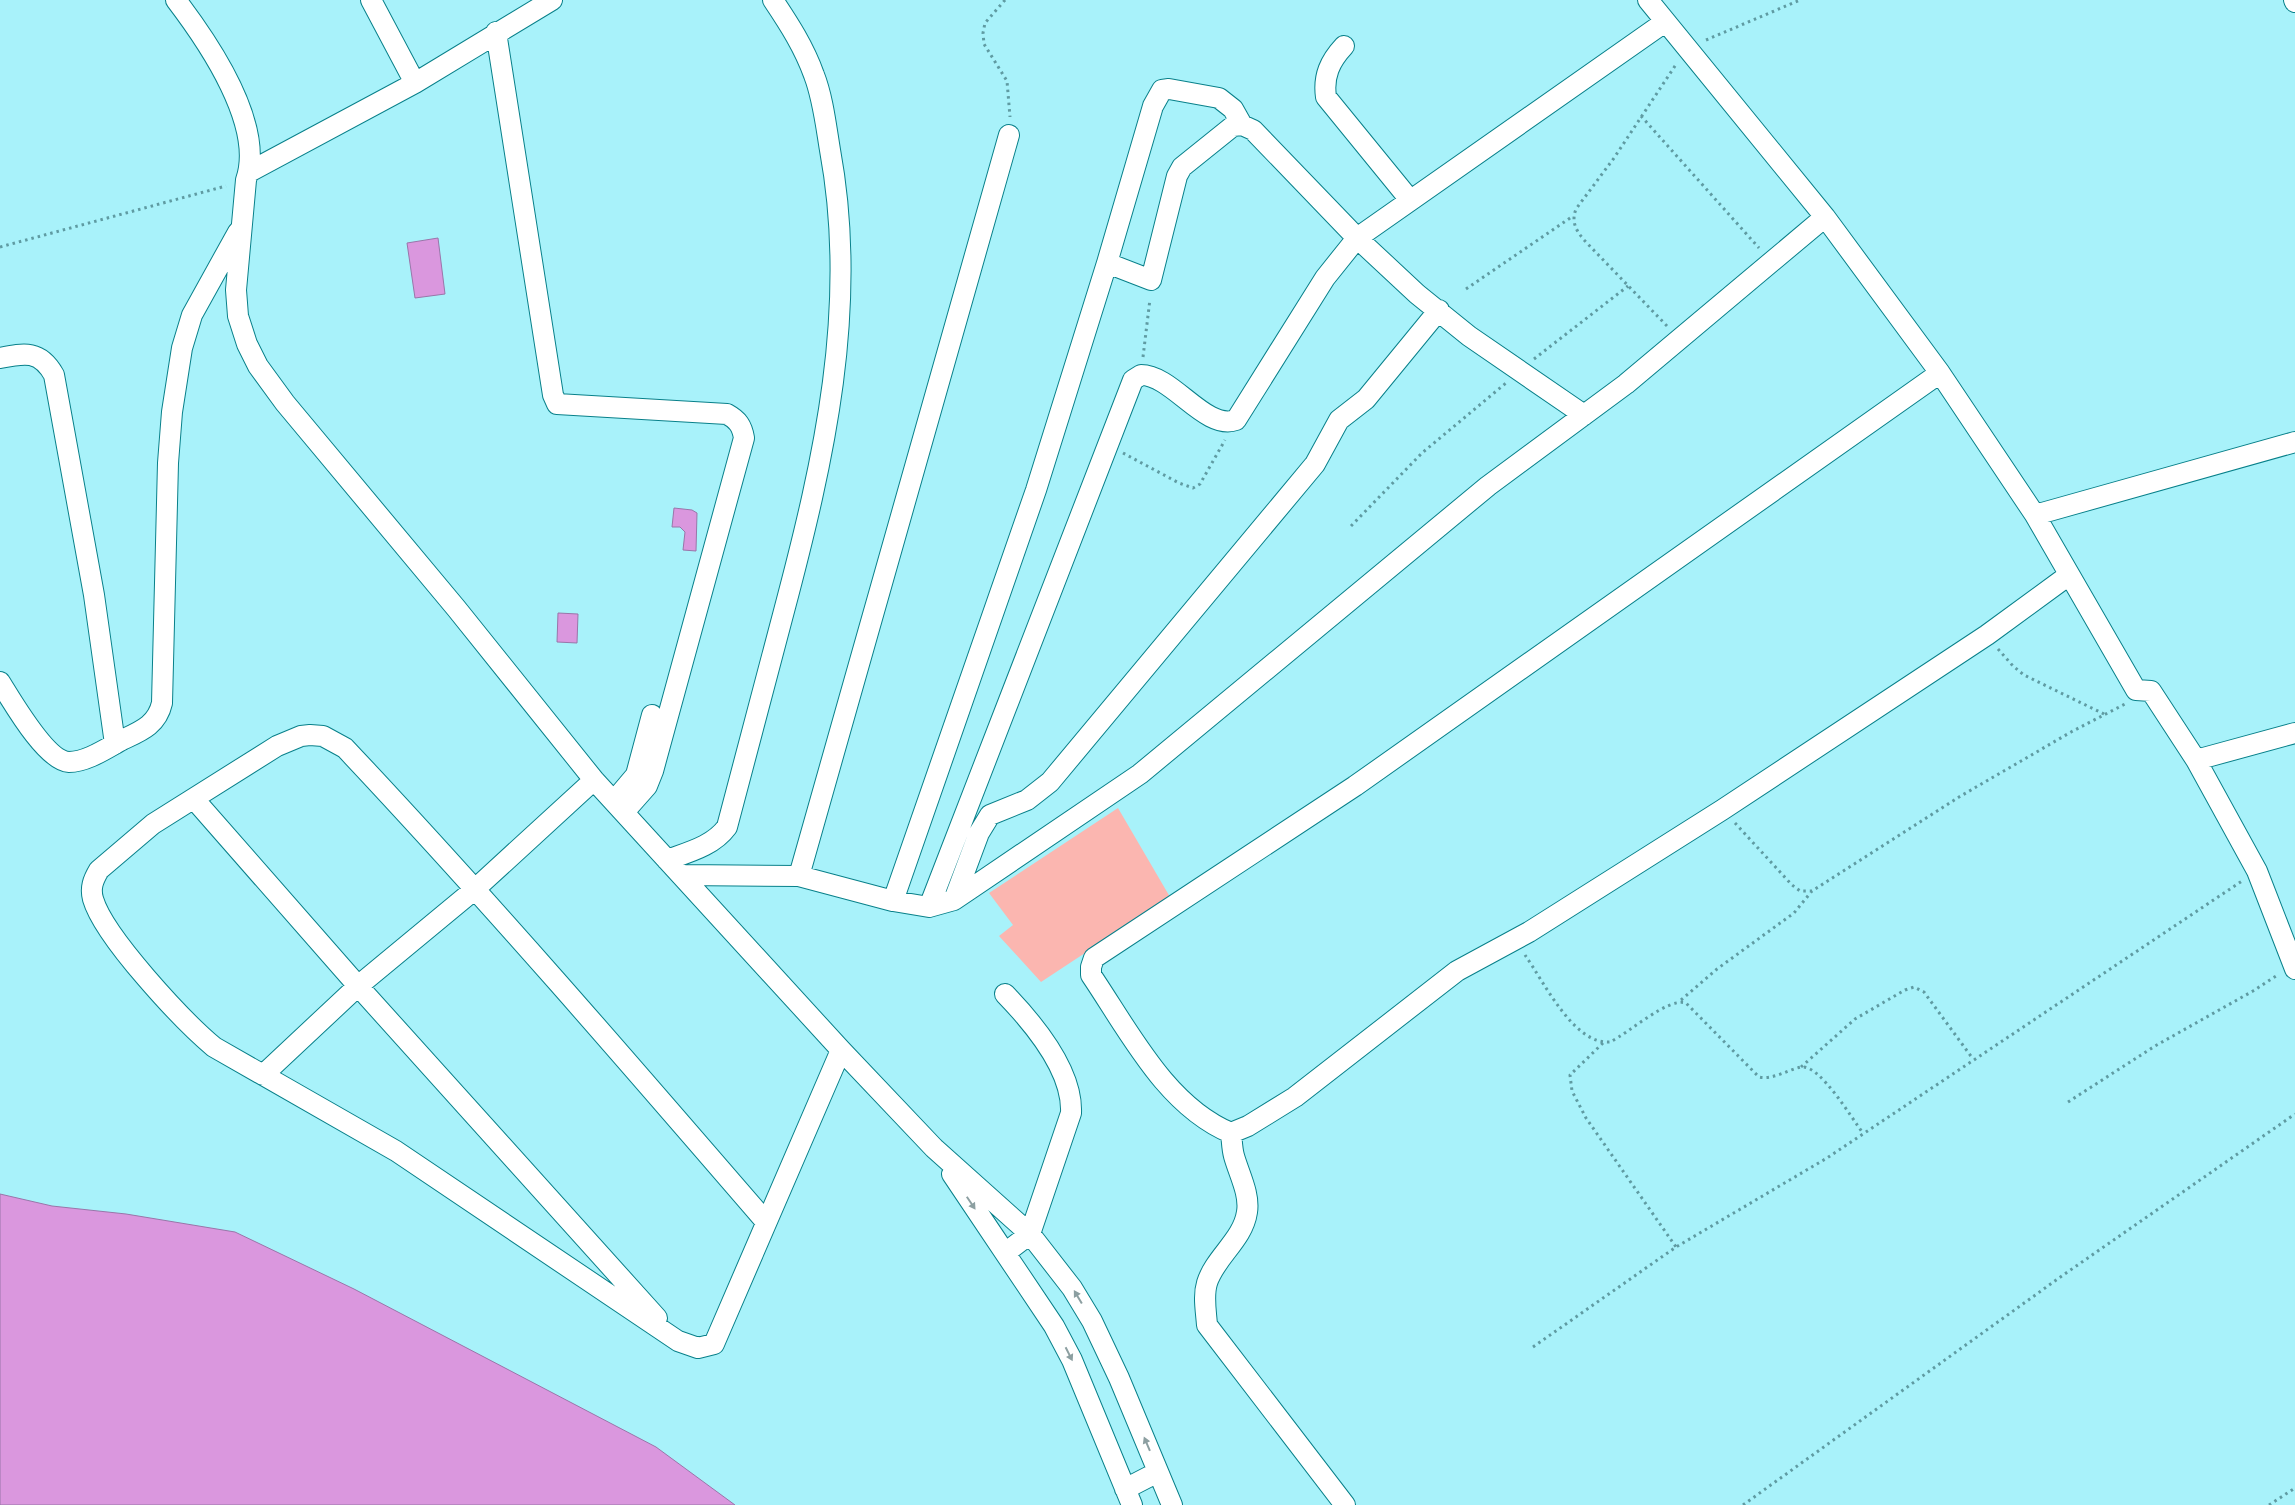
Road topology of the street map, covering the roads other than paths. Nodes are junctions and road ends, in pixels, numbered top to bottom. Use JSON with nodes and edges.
{"nodes":[{"id":1,"x":176,"y":0,"type":"edge"},
{"id":2,"x":371,"y":0,"type":"edge"},
{"id":3,"x":552,"y":0,"type":"edge"},
{"id":4,"x":772,"y":0,"type":"edge"},
{"id":5,"x":1648,"y":0,"type":"edge"},
{"id":6,"x":1666,"y":22,"type":"junction"},
{"id":7,"x":490,"y":36,"type":"junction"},
{"id":8,"x":1344,"y":46,"type":"dead end"},
{"id":9,"x":415,"y":83,"type":"junction"},
{"id":10,"x":496,"y":107,"type":"dead end"},
{"id":11,"x":1242,"y":125,"type":"junction"},
{"id":12,"x":1009,"y":135,"type":"road end"},
{"id":13,"x":247,"y":176,"type":"junction"},
{"id":14,"x":1410,"y":200,"type":"junction"},
{"id":15,"x":1825,"y":217,"type":"junction"},
{"id":16,"x":241,"y":227,"type":"junction"},
{"id":17,"x":1357,"y":238,"type":"junction"},
{"id":18,"x":1106,"y":263,"type":"junction"},
{"id":19,"x":1439,"y":310,"type":"junction"},
{"id":20,"x":0,"y":358,"type":"edge"},
{"id":21,"x":1940,"y":372,"type":"junction"},
{"id":22,"x":1584,"y":415,"type":"junction"},
{"id":23,"x":722,"y":428,"type":"dead end"},
{"id":24,"x":2295,"y":442,"type":"edge"},
{"id":25,"x":734,"y":473,"type":"junction"},
{"id":26,"x":2035,"y":515,"type":"junction"},
{"id":27,"x":2069,"y":575,"type":"junction"},
{"id":28,"x":0,"y":682,"type":"edge"},
{"id":29,"x":652,"y":715,"type":"dead end"},
{"id":30,"x":2295,"y":733,"type":"edge"},
{"id":31,"x":115,"y":744,"type":"junction"},
{"id":32,"x":2196,"y":760,"type":"junction"},
{"id":33,"x":594,"y":780,"type":"junction"},
{"id":34,"x":194,"y":799,"type":"junction"},
{"id":35,"x":619,"y":807,"type":"junction"},
{"id":36,"x":667,"y":860,"type":"junction"},
{"id":37,"x":681,"y":876,"type":"junction"},
{"id":38,"x":799,"y":876,"type":"junction"},
{"id":39,"x":474,"y":890,"type":"junction"},
{"id":40,"x":954,"y":900,"type":"junction"},
{"id":41,"x":893,"y":901,"type":"junction"},
{"id":42,"x":929,"y":907,"type":"junction"},
{"id":43,"x":2294,"y":967,"type":"edge"},
{"id":44,"x":358,"y":986,"type":"junction"},
{"id":45,"x":1005,"y":994,"type":"dead end"},
{"id":46,"x":840,"y":1050,"type":"junction"},
{"id":47,"x":263,"y":1075,"type":"junction"},
{"id":48,"x":1231,"y":1133,"type":"junction"},
{"id":49,"x":934,"y":1148,"type":"junction"},
{"id":50,"x":766,"y":1222,"type":"junction"},
{"id":51,"x":1030,"y":1234,"type":"junction"},
{"id":52,"x":1006,"y":1253,"type":"junction"},
{"id":53,"x":678,"y":1341,"type":"junction"},
{"id":54,"x":1158,"y":1472,"type":"junction"},
{"id":55,"x":1128,"y":1497,"type":"edge"},
{"id":56,"x":1172,"y":1505,"type":"edge"},
{"id":57,"x":1346,"y":1505,"type":"edge"}],
"edges":[{"from":1,"to":13,"type":"street"},
{"from":2,"to":9,"type":"street"},
{"from":3,"to":7,"type":"street"},
{"from":4,"to":36,"type":"street"},
{"from":5,"to":6,"type":"street"},
{"from":6,"to":14,"type":"street"},
{"from":6,"to":15,"type":"street"},
{"from":7,"to":9,"type":"street"},
{"from":7,"to":10,"type":"street"},
{"from":7,"to":25,"type":"street"},
{"from":8,"to":14,"type":"street"},
{"from":9,"to":13,"type":"street"},
{"from":11,"to":17,"type":"street"},
{"from":11,"to":18,"type":"street"},
{"from":11,"to":18,"type":"street"},
{"from":12,"to":38,"type":"street"},
{"from":13,"to":16,"type":"street"},
{"from":14,"to":17,"type":"street"},
{"from":15,"to":21,"type":"street"},
{"from":15,"to":22,"type":"street"},
{"from":16,"to":31,"type":"street"},
{"from":16,"to":33,"type":"street"},
{"from":17,"to":19,"type":"street"},
{"from":17,"to":42,"type":"street"},
{"from":18,"to":41,"type":"street"},
{"from":19,"to":22,"type":"street"},
{"from":19,"to":40,"type":"street"},
{"from":20,"to":31,"type":"street"},
{"from":21,"to":26,"type":"street"},
{"from":21,"to":48,"type":"street"},
{"from":22,"to":40,"type":"street"},
{"from":23,"to":25,"type":"street"},
{"from":24,"to":26,"type":"street"},
{"from":25,"to":35,"type":"street"},
{"from":26,"to":27,"type":"street"},
{"from":27,"to":32,"type":"street"},
{"from":27,"to":48,"type":"street"},
{"from":28,"to":31,"type":"street"},
{"from":29,"to":35,"type":"street"},
{"from":30,"to":32,"type":"street"},
{"from":32,"to":43,"type":"street"},
{"from":33,"to":35,"type":"street"},
{"from":33,"to":39,"type":"street"},
{"from":34,"to":39,"type":"street"},
{"from":34,"to":44,"type":"street"},
{"from":34,"to":47,"type":"street"},
{"from":35,"to":36,"type":"street"},
{"from":36,"to":37,"type":"street"},
{"from":37,"to":38,"type":"street"},
{"from":37,"to":46,"type":"street"},
{"from":38,"to":41,"type":"street"},
{"from":39,"to":44,"type":"street"},
{"from":39,"to":50,"type":"street"},
{"from":40,"to":42,"type":"street"},
{"from":41,"to":42,"type":"street"},
{"from":44,"to":47,"type":"street"},
{"from":44,"to":53,"type":"street"},
{"from":45,"to":51,"type":"street"},
{"from":46,"to":49,"type":"street"},
{"from":46,"to":50,"type":"street"},
{"from":47,"to":53,"type":"street"},
{"from":48,"to":57,"type":"street"},
{"from":49,"to":51,"type":"street"},
{"from":49,"to":52,"type":"street","one_way":true},
{"from":50,"to":53,"type":"street"},
{"from":51,"to":52,"type":"street"},
{"from":54,"to":51,"type":"street","one_way":true},
{"from":52,"to":55,"type":"street","one_way":true},
{"from":54,"to":55,"type":"street"},
{"from":54,"to":56,"type":"street"}]}
